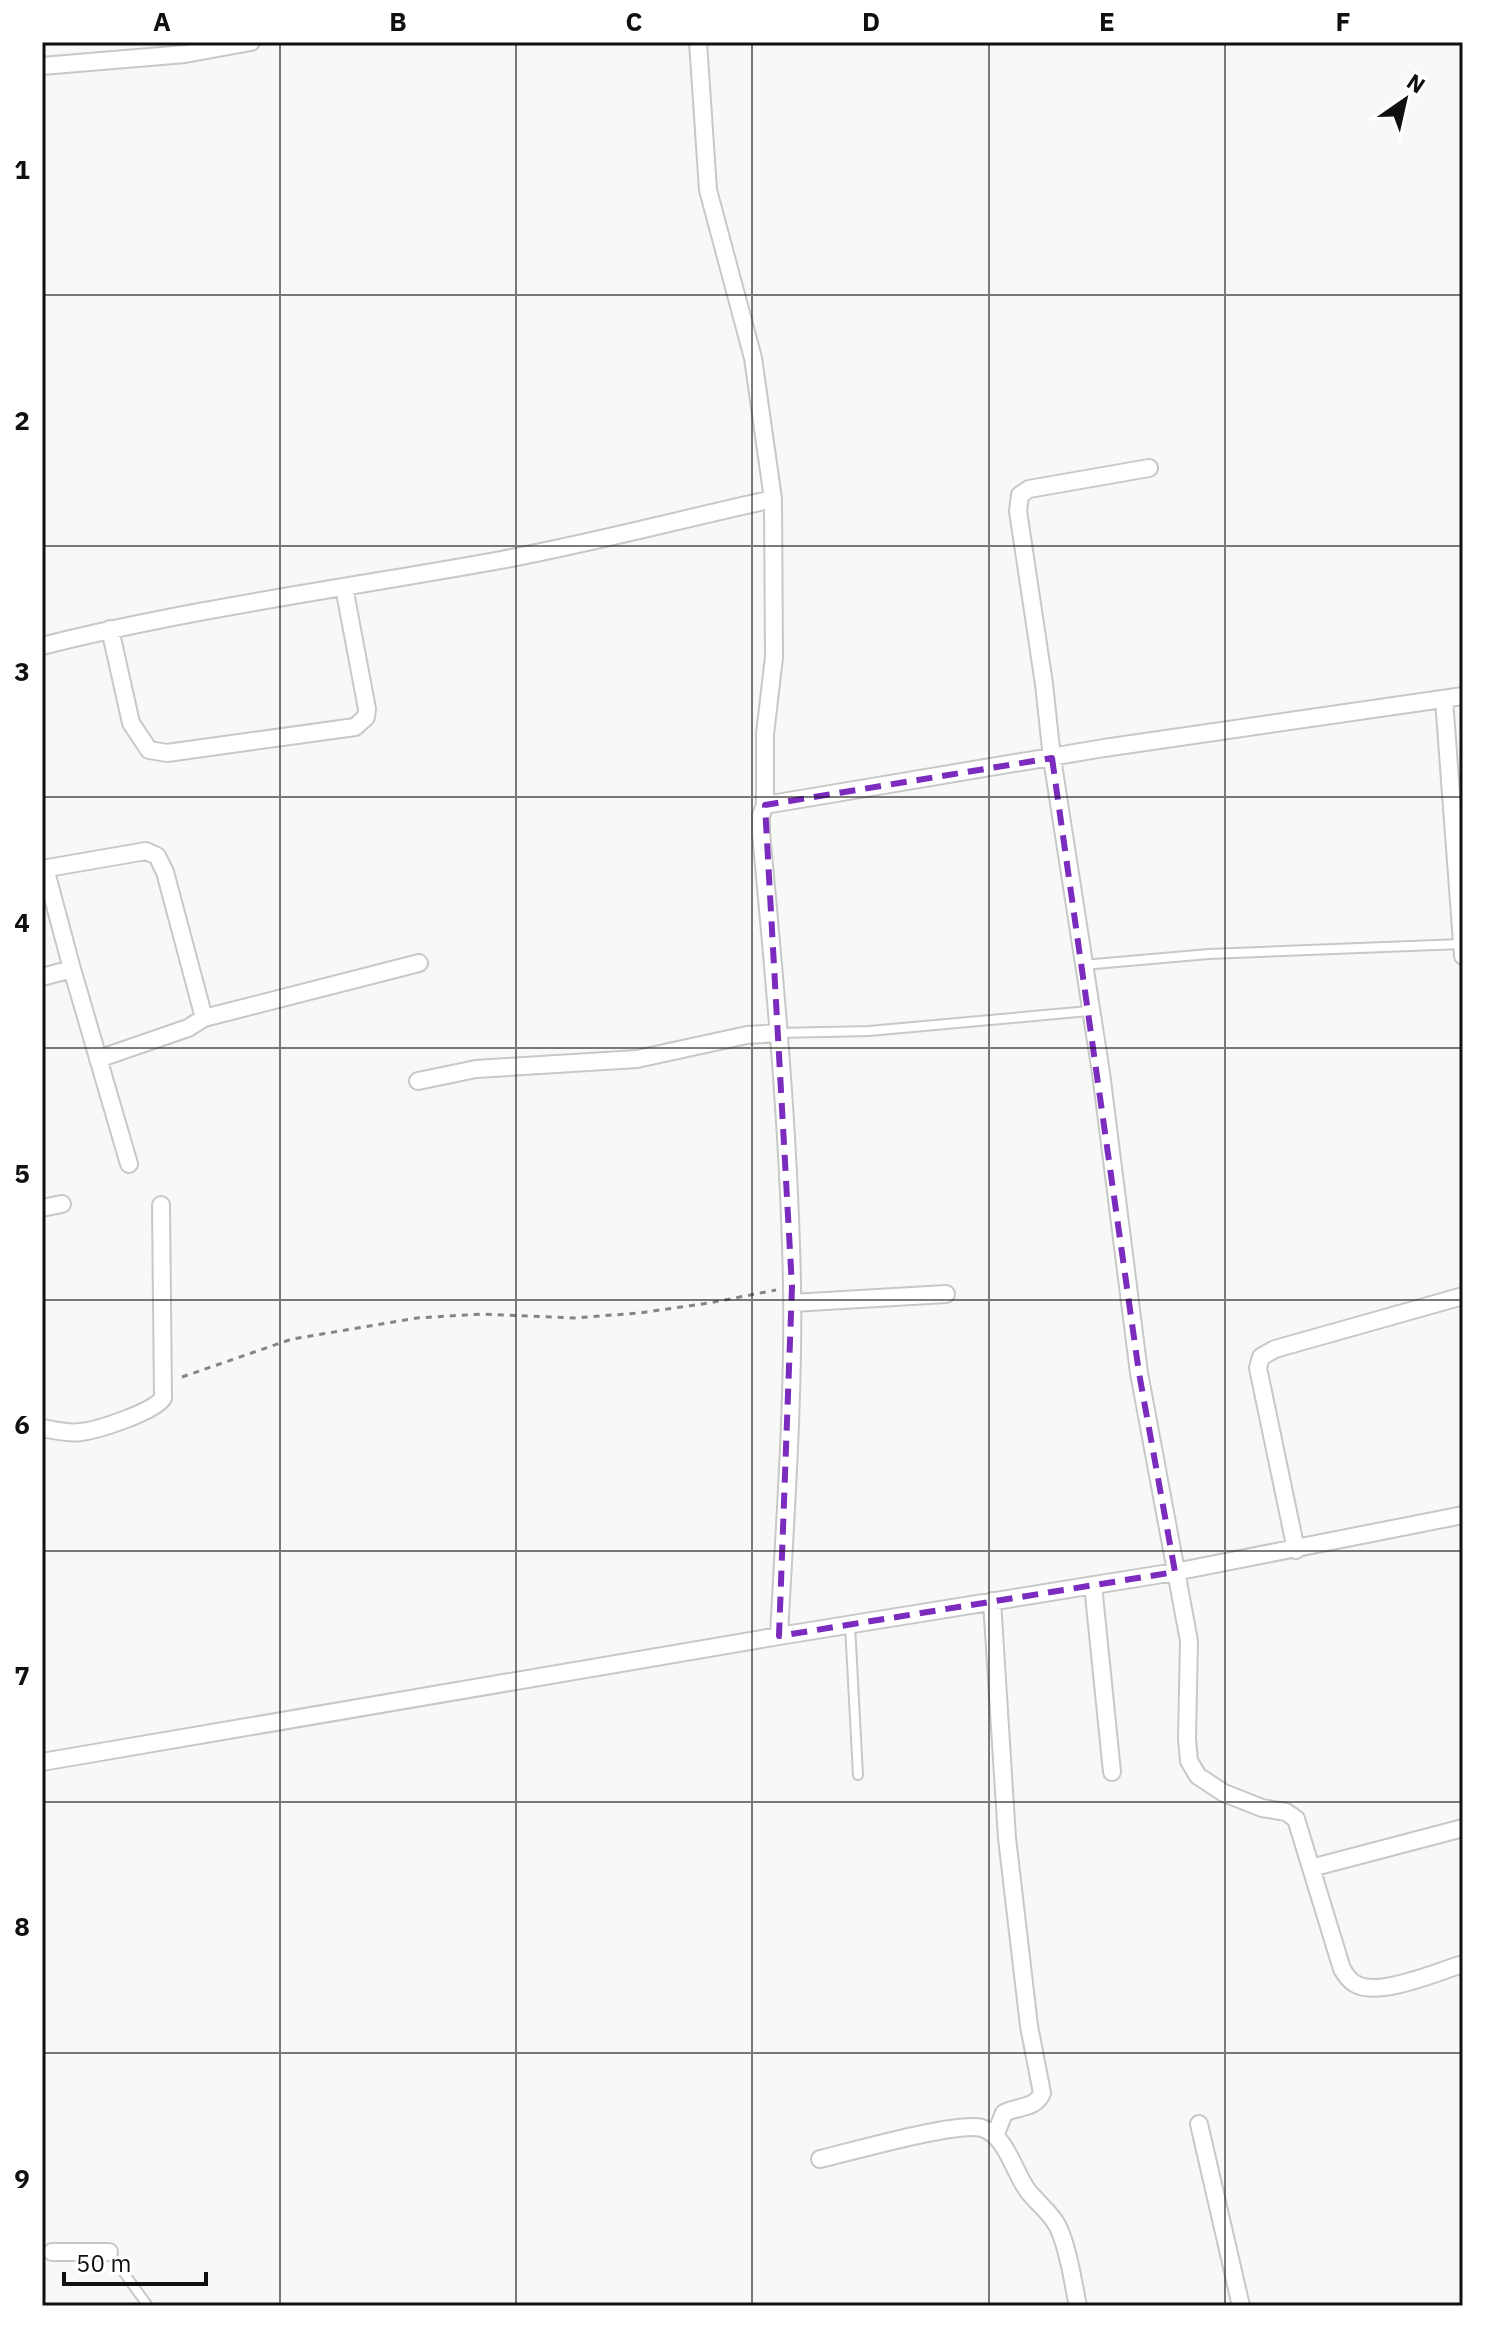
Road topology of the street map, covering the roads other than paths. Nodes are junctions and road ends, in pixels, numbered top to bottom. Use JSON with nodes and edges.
{"nodes":[{"id":1,"x":251,"y":42,"type":"edge"},
{"id":2,"x":698,"y":42,"type":"edge"},
{"id":3,"x":42,"y":66,"type":"edge"},
{"id":4,"x":1149,"y":468,"type":"dead end"},
{"id":5,"x":773,"y":499,"type":"junction"},
{"id":6,"x":344,"y":587,"type":"junction"},
{"id":7,"x":110,"y":629,"type":"junction"},
{"id":8,"x":42,"y":646,"type":"edge"},
{"id":9,"x":1463,"y":696,"type":"edge"},
{"id":10,"x":1444,"y":699,"type":"junction"},
{"id":11,"x":1052,"y":758,"type":"junction"},
{"id":12,"x":765,"y":805,"type":"junction"},
{"id":13,"x":44,"y":868,"type":"edge"},
{"id":14,"x":1462,"y":950,"type":"edge"},
{"id":15,"x":419,"y":963,"type":"dead end"},
{"id":16,"x":1082,"y":965,"type":"junction"},
{"id":17,"x":72,"y":969,"type":"junction"},
{"id":18,"x":42,"y":977,"type":"edge"},
{"id":19,"x":1089,"y":1011,"type":"junction"},
{"id":20,"x":204,"y":1018,"type":"junction"},
{"id":21,"x":778,"y":1033,"type":"junction"},
{"id":22,"x":98,"y":1059,"type":"junction"},
{"id":23,"x":418,"y":1081,"type":"dead end"},
{"id":24,"x":129,"y":1164,"type":"dead end"},
{"id":25,"x":62,"y":1204,"type":"dead end"},
{"id":26,"x":161,"y":1205,"type":"dead end"},
{"id":27,"x":42,"y":1208,"type":"edge"},
{"id":28,"x":946,"y":1294,"type":"dead end"},
{"id":29,"x":792,"y":1295,"type":"junction"},
{"id":30,"x":1463,"y":1296,"type":"edge"},
{"id":31,"x":42,"y":1428,"type":"edge"},
{"id":32,"x":1463,"y":1515,"type":"edge"},
{"id":33,"x":1296,"y":1550,"type":"junction"},
{"id":34,"x":1175,"y":1572,"type":"junction"},
{"id":35,"x":1093,"y":1585,"type":"junction"},
{"id":36,"x":992,"y":1601,"type":"junction"},
{"id":37,"x":850,"y":1624,"type":"junction"},
{"id":38,"x":779,"y":1636,"type":"junction"},
{"id":39,"x":42,"y":1762,"type":"edge"},
{"id":40,"x":1112,"y":1772,"type":"dead end"},
{"id":41,"x":858,"y":1775,"type":"dead end"},
{"id":42,"x":1463,"y":1828,"type":"edge"},
{"id":43,"x":1311,"y":1868,"type":"junction"},
{"id":44,"x":1463,"y":1964,"type":"edge"},
{"id":45,"x":1199,"y":2124,"type":"dead end"},
{"id":46,"x":995,"y":2136,"type":"junction"},
{"id":47,"x":820,"y":2159,"type":"dead end"},
{"id":48,"x":52,"y":2252,"type":"dead end"},
{"id":49,"x":109,"y":2252,"type":"joint"},
{"id":50,"x":148,"y":2306,"type":"edge"},
{"id":51,"x":1078,"y":2306,"type":"edge"},
{"id":52,"x":1241,"y":2306,"type":"edge"}],
"edges":[{"from":1,"to":3,"type":"street"},
{"from":2,"to":5,"type":"street"},
{"from":4,"to":11,"type":"street"},
{"from":5,"to":6,"type":"street"},
{"from":5,"to":12,"type":"street"},
{"from":6,"to":7,"type":"street"},
{"from":6,"to":7,"type":"street"},
{"from":7,"to":8,"type":"street"},
{"from":9,"to":10,"type":"street"},
{"from":10,"to":11,"type":"street"},
{"from":10,"to":14,"type":"street"},
{"from":11,"to":12,"type":"street"},
{"from":11,"to":16,"type":"street"},
{"from":12,"to":21,"type":"street"},
{"from":13,"to":17,"type":"street"},
{"from":13,"to":20,"type":"street"},
{"from":14,"to":16,"type":"lane"},
{"from":15,"to":20,"type":"street"},
{"from":16,"to":19,"type":"street"},
{"from":17,"to":18,"type":"street"},
{"from":17,"to":22,"type":"street"},
{"from":19,"to":21,"type":"lane"},
{"from":19,"to":34,"type":"street"},
{"from":20,"to":22,"type":"street"},
{"from":21,"to":23,"type":"street"},
{"from":21,"to":29,"type":"street"},
{"from":22,"to":24,"type":"street"},
{"from":25,"to":27,"type":"street"},
{"from":26,"to":31,"type":"street"},
{"from":28,"to":29,"type":"street"},
{"from":29,"to":38,"type":"street"},
{"from":30,"to":33,"type":"street"},
{"from":32,"to":33,"type":"street"},
{"from":33,"to":34,"type":"street"},
{"from":34,"to":35,"type":"street"},
{"from":34,"to":43,"type":"street"},
{"from":35,"to":36,"type":"street"},
{"from":35,"to":40,"type":"street"},
{"from":36,"to":37,"type":"street"},
{"from":36,"to":46,"type":"street"},
{"from":37,"to":38,"type":"street"},
{"from":37,"to":41,"type":"lane"},
{"from":38,"to":39,"type":"street"},
{"from":42,"to":43,"type":"street"},
{"from":43,"to":44,"type":"street"},
{"from":45,"to":52,"type":"street"},
{"from":46,"to":47,"type":"street"},
{"from":46,"to":51,"type":"street"},
{"from":48,"to":49,"type":"street"},
{"from":49,"to":50,"type":"lane"}]}
